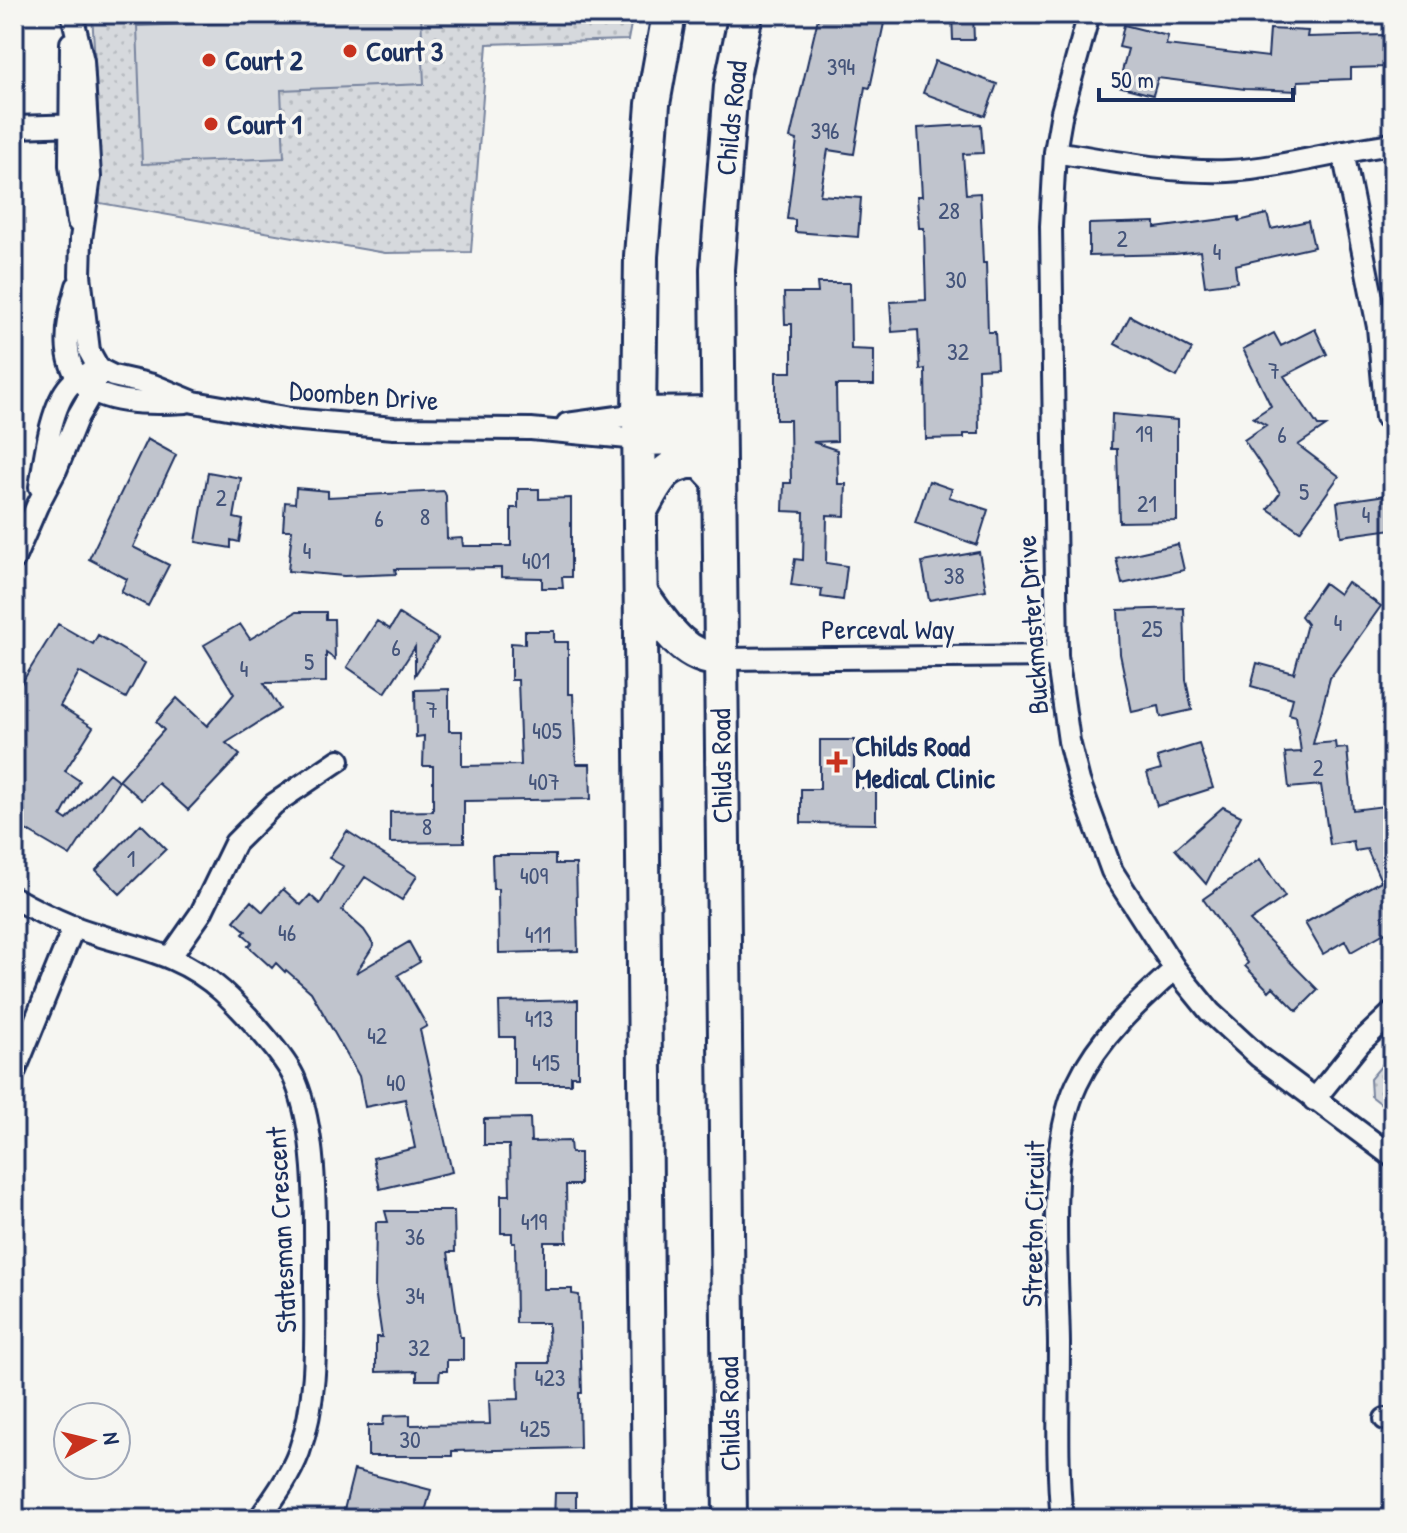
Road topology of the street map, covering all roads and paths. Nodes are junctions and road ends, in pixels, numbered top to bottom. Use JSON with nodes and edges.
{"nodes":[{"id":1,"x":669,"y":14,"type":"edge"},
{"id":2,"x":746,"y":14,"type":"edge"},
{"id":3,"x":1089,"y":14,"type":"edge"},
{"id":4,"x":72,"y":16,"type":"edge"},
{"id":5,"x":79,"y":125,"type":"junction"},
{"id":6,"x":14,"y":127,"type":"edge"},
{"id":7,"x":1393,"y":144,"type":"edge"},
{"id":8,"x":1055,"y":152,"type":"junction"},
{"id":9,"x":1343,"y":152,"type":"junction"},
{"id":10,"x":80,"y":275,"type":"junction"},
{"id":11,"x":99,"y":369,"type":"junction"},
{"id":12,"x":86,"y":384,"type":"junction"},
{"id":13,"x":194,"y":402,"type":"junction"},
{"id":14,"x":1386,"y":417,"type":"dead end"},
{"id":15,"x":718,"y":425,"type":"junction"},
{"id":16,"x":639,"y":427,"type":"junction"},
{"id":17,"x":718,"y":479,"type":"junction"},
{"id":18,"x":640,"y":512,"type":"junction"},
{"id":19,"x":14,"y":559,"type":"edge"},
{"id":20,"x":641,"y":593,"type":"junction"},
{"id":21,"x":1057,"y":656,"type":"junction"},
{"id":22,"x":720,"y":659,"type":"junction"},
{"id":23,"x":339,"y":760,"type":"dead end"},
{"id":24,"x":14,"y":898,"type":"edge"},
{"id":25,"x":74,"y":926,"type":"junction"},
{"id":26,"x":171,"y":956,"type":"junction"},
{"id":27,"x":1175,"y":969,"type":"junction"},
{"id":28,"x":1393,"y":1012,"type":"edge"},
{"id":29,"x":14,"y":1073,"type":"edge"},
{"id":30,"x":1314,"y":1100,"type":"junction"},
{"id":31,"x":1393,"y":1157,"type":"edge"},
{"id":32,"x":259,"y":1519,"type":"edge"},
{"id":33,"x":649,"y":1519,"type":"edge"},
{"id":34,"x":730,"y":1519,"type":"edge"},
{"id":35,"x":1062,"y":1519,"type":"edge"}],
"edges":[{"from":1,"to":16,"type":"main road"},
{"from":2,"to":15,"type":"main road","name":"Childs Road"},
{"from":3,"to":8,"type":"street","name":"Buckmaster Drive"},
{"from":4,"to":5,"type":"street"},
{"from":5,"to":6,"type":"street"},
{"from":5,"to":10,"type":"street"},
{"from":7,"to":9,"type":"street"},
{"from":8,"to":9,"type":"street"},
{"from":8,"to":21,"type":"street","name":"Buckmaster Drive"},
{"from":9,"to":14,"type":"street"},
{"from":10,"to":11,"type":"street"},
{"from":10,"to":12,"type":"street"},
{"from":11,"to":12,"type":"street"},
{"from":11,"to":13,"type":"street","name":"Doomben Drive"},
{"from":12,"to":13,"type":"street","name":"Doomben Drive"},
{"from":12,"to":19,"type":"street"},
{"from":13,"to":16,"type":"street","name":"Doomben Drive"},
{"from":15,"to":16,"type":"main road"},
{"from":15,"to":17,"type":"main road","name":"Childs Road"},
{"from":16,"to":18,"type":"main road"},
{"from":17,"to":18,"type":"main road"},
{"from":17,"to":22,"type":"main road","name":"Childs Road"},
{"from":18,"to":20,"type":"main road"},
{"from":20,"to":22,"type":"main road"},
{"from":20,"to":33,"type":"main road"},
{"from":21,"to":22,"type":"street","name":"Perceval Way"},
{"from":21,"to":27,"type":"street","name":"Buckmaster Drive"},
{"from":22,"to":34,"type":"main road","name":"Childs Road"},
{"from":23,"to":26,"type":"street"},
{"from":24,"to":25,"type":"street","name":"Statesman Crescent"},
{"from":25,"to":26,"type":"street","name":"Statesman Crescent"},
{"from":25,"to":29,"type":"street"},
{"from":26,"to":32,"type":"street","name":"Statesman Crescent"},
{"from":27,"to":30,"type":"street","name":"Buckmaster Drive"},
{"from":27,"to":35,"type":"street","name":"Streeton Circuit"},
{"from":28,"to":30,"type":"street"},
{"from":30,"to":31,"type":"street","name":"Buckmaster Drive"}]}
